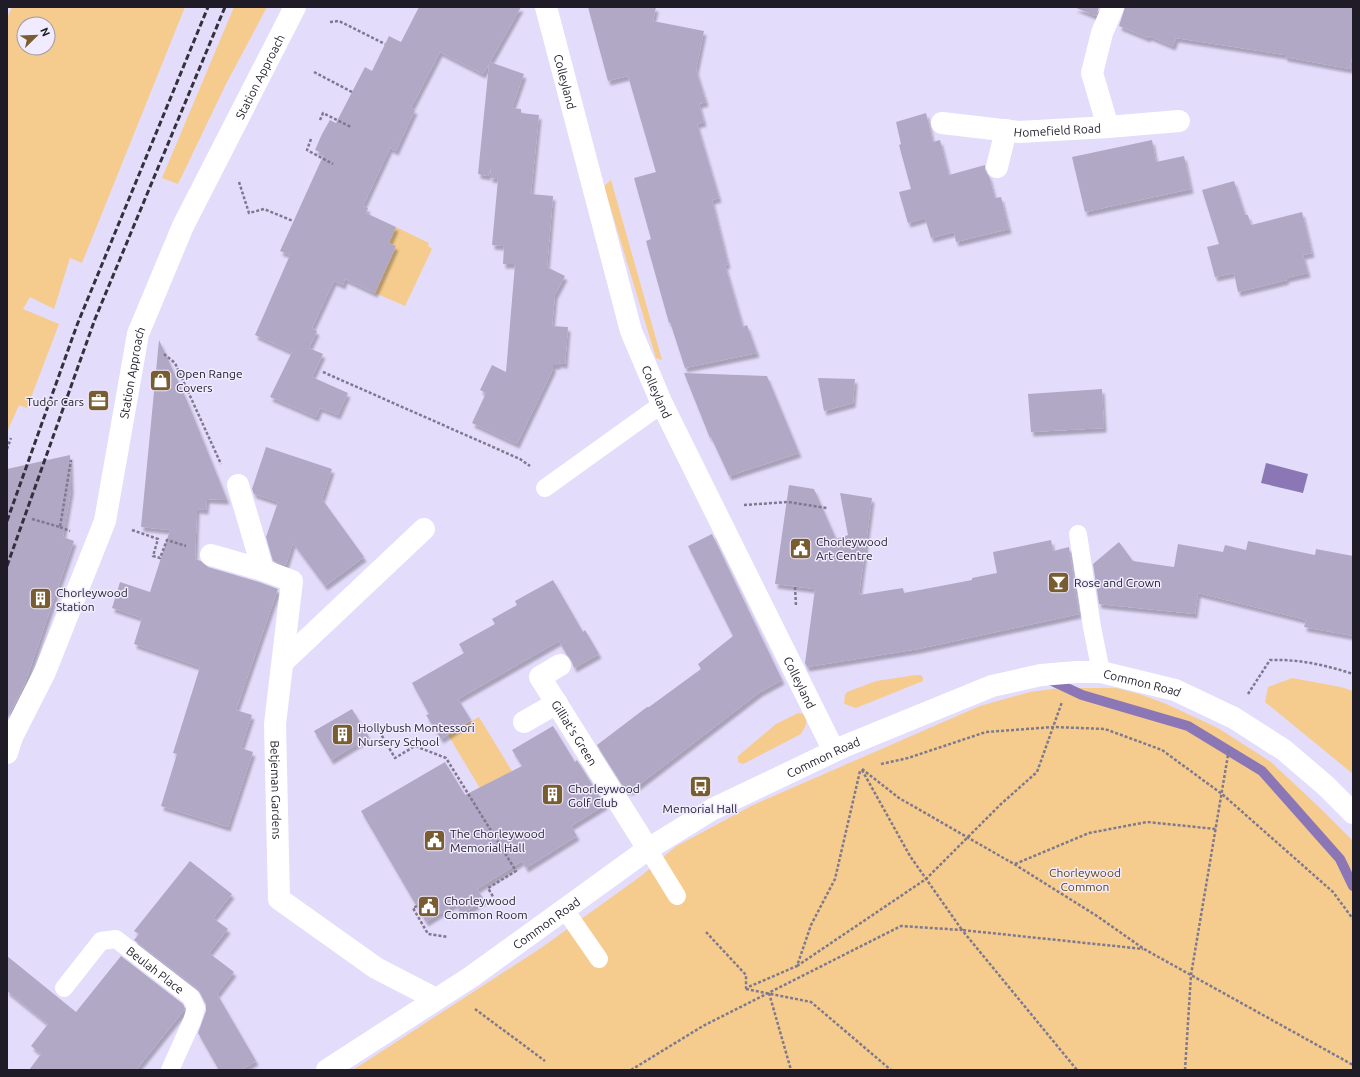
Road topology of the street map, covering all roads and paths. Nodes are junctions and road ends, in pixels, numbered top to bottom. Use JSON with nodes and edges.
{"nodes":[{"id":1,"x":295,"y":7,"type":"edge"},
{"id":2,"x":546,"y":7,"type":"edge"},
{"id":3,"x":1113,"y":7,"type":"edge"},
{"id":4,"x":330,"y":22,"type":"dead end"},
{"id":5,"x":385,"y":44,"type":"dead end"},
{"id":6,"x":314,"y":72,"type":"dead end"},
{"id":7,"x":352,"y":92,"type":"dead end"},
{"id":8,"x":320,"y":120,"type":"dead end"},
{"id":9,"x":1178,"y":121,"type":"dead end"},
{"id":10,"x":942,"y":123,"type":"dead end"},
{"id":11,"x":351,"y":127,"type":"dead end"},
{"id":12,"x":1108,"y":127,"type":"junction"},
{"id":13,"x":1006,"y":130,"type":"junction"},
{"id":14,"x":312,"y":139,"type":"dead end"},
{"id":15,"x":333,"y":164,"type":"dead end"},
{"id":16,"x":997,"y":167,"type":"dead end"},
{"id":17,"x":239,"y":182,"type":"dead end"},
{"id":18,"x":293,"y":221,"type":"dead end"},
{"id":19,"x":138,"y":334,"type":"junction"},
{"id":20,"x":324,"y":372,"type":"dead end"},
{"id":21,"x":662,"y":404,"type":"junction"},
{"id":22,"x":12,"y":438,"type":"dead end"},
{"id":23,"x":7,"y":449,"type":"edge"},
{"id":24,"x":71,"y":460,"type":"dead end"},
{"id":25,"x":532,"y":468,"type":"dead end"},
{"id":26,"x":238,"y":485,"type":"joint"},
{"id":27,"x":545,"y":488,"type":"dead end"},
{"id":28,"x":827,"y":508,"type":"dead end"},
{"id":29,"x":717,"y":514,"type":"junction"},
{"id":30,"x":32,"y":519,"type":"dead end"},
{"id":31,"x":424,"y":529,"type":"dead end"},
{"id":32,"x":1078,"y":534,"type":"dead end"},
{"id":33,"x":155,"y":538,"type":"dead end"},
{"id":34,"x":184,"y":545,"type":"dead end"},
{"id":35,"x":211,"y":555,"type":"dead end"},
{"id":36,"x":263,"y":570,"type":"junction"},
{"id":37,"x":283,"y":662,"type":"junction"},
{"id":38,"x":560,"y":665,"type":"dead end"},
{"id":39,"x":1077,"y":672,"type":"junction"},
{"id":40,"x":1101,"y":672,"type":"junction"},
{"id":41,"x":1353,"y":674,"type":"edge"},
{"id":42,"x":557,"y":703,"type":"junction"},
{"id":43,"x":1234,"y":718,"type":"junction"},
{"id":44,"x":524,"y":722,"type":"dead end"},
{"id":45,"x":1054,"y":727,"type":"junction"},
{"id":46,"x":365,"y":730,"type":"dead end"},
{"id":47,"x":834,"y":751,"type":"junction"},
{"id":48,"x":7,"y":753,"type":"edge"},
{"id":49,"x":877,"y":765,"type":"dead end"},
{"id":50,"x":869,"y":767,"type":"dead end"},
{"id":51,"x":861,"y":768,"type":"junction"},
{"id":52,"x":1222,"y":794,"type":"junction"},
{"id":53,"x":1353,"y":813,"type":"edge"},
{"id":54,"x":1216,"y":829,"type":"junction"},
{"id":55,"x":967,"y":837,"type":"junction"},
{"id":56,"x":648,"y":849,"type":"junction"},
{"id":57,"x":1014,"y":864,"type":"junction"},
{"id":58,"x":926,"y":879,"type":"junction"},
{"id":59,"x":677,"y":896,"type":"dead end"},
{"id":60,"x":495,"y":900,"type":"dead end"},
{"id":61,"x":416,"y":906,"type":"dead end"},
{"id":62,"x":565,"y":910,"type":"junction"},
{"id":63,"x":1353,"y":919,"type":"edge"},
{"id":64,"x":962,"y":930,"type":"junction"},
{"id":65,"x":706,"y":932,"type":"dead end"},
{"id":66,"x":448,"y":937,"type":"dead end"},
{"id":67,"x":1144,"y":949,"type":"junction"},
{"id":68,"x":599,"y":959,"type":"dead end"},
{"id":69,"x":797,"y":966,"type":"junction"},
{"id":70,"x":1191,"y":976,"type":"junction"},
{"id":71,"x":64,"y":988,"type":"dead end"},
{"id":72,"x":746,"y":988,"type":"junction"},
{"id":73,"x":769,"y":993,"type":"junction"},
{"id":74,"x":443,"y":994,"type":"junction"},
{"id":75,"x":545,"y":1061,"type":"dead end"},
{"id":76,"x":1353,"y":1066,"type":"edge"},
{"id":77,"x":170,"y":1070,"type":"edge"},
{"id":78,"x":327,"y":1070,"type":"edge"},
{"id":79,"x":631,"y":1070,"type":"edge"},
{"id":80,"x":791,"y":1070,"type":"edge"},
{"id":81,"x":891,"y":1070,"type":"edge"},
{"id":82,"x":1077,"y":1070,"type":"edge"},
{"id":83,"x":1185,"y":1070,"type":"edge"}],
"edges":[{"from":1,"to":19,"type":"street","name":"Station Approach"},
{"from":2,"to":21,"type":"street","name":"Colleyland"},
{"from":3,"to":12,"type":"street","name":"Homefield Road"},
{"from":4,"to":5,"type":"path"},
{"from":6,"to":7,"type":"path"},
{"from":8,"to":11,"type":"path"},
{"from":9,"to":12,"type":"street","name":"Homefield Road"},
{"from":10,"to":13,"type":"street","name":"Homefield Road"},
{"from":12,"to":13,"type":"street","name":"Homefield Road"},
{"from":13,"to":16,"type":"street","name":"Homefield Road"},
{"from":14,"to":15,"type":"path"},
{"from":17,"to":18,"type":"path"},
{"from":19,"to":26,"type":"path"},
{"from":19,"to":48,"type":"street","name":"Station Approach"},
{"from":20,"to":25,"type":"path"},
{"from":21,"to":27,"type":"lane"},
{"from":21,"to":29,"type":"street","name":"Colleyland"},
{"from":22,"to":23,"type":"path"},
{"from":24,"to":30,"type":"path"},
{"from":26,"to":36,"type":"street"},
{"from":28,"to":29,"type":"path"},
{"from":29,"to":47,"type":"street","name":"Colleyland"},
{"from":31,"to":37,"type":"street"},
{"from":32,"to":40,"type":"lane"},
{"from":33,"to":34,"type":"path"},
{"from":35,"to":36,"type":"street","name":"Betjeman Gardens"},
{"from":36,"to":37,"type":"street","name":"Betjeman Gardens"},
{"from":37,"to":74,"type":"street","name":"Betjeman Gardens"},
{"from":38,"to":42,"type":"street","name":"Gilliat's Green"},
{"from":39,"to":40,"type":"street","name":"Common Road"},
{"from":39,"to":45,"type":"path"},
{"from":39,"to":47,"type":"street","name":"Common Road"},
{"from":40,"to":43,"type":"street","name":"Common Road"},
{"from":41,"to":43,"type":"path"},
{"from":42,"to":44,"type":"street"},
{"from":42,"to":56,"type":"street","name":"Gilliat's Green"},
{"from":43,"to":52,"type":"path"},
{"from":43,"to":53,"type":"street","name":"Common Road"},
{"from":45,"to":49,"type":"path"},
{"from":45,"to":52,"type":"path"},
{"from":45,"to":55,"type":"path"},
{"from":46,"to":60,"type":"path"},
{"from":47,"to":56,"type":"street","name":"Common Road"},
{"from":50,"to":51,"type":"path"},
{"from":51,"to":55,"type":"path"},
{"from":51,"to":58,"type":"path"},
{"from":51,"to":69,"type":"path"},
{"from":52,"to":54,"type":"path"},
{"from":52,"to":63,"type":"path"},
{"from":54,"to":57,"type":"path"},
{"from":54,"to":70,"type":"path"},
{"from":55,"to":57,"type":"path"},
{"from":55,"to":58,"type":"path"},
{"from":56,"to":59,"type":"lane"},
{"from":56,"to":62,"type":"street","name":"Common Road"},
{"from":57,"to":67,"type":"path"},
{"from":58,"to":64,"type":"path"},
{"from":58,"to":69,"type":"path"},
{"from":61,"to":66,"type":"path"},
{"from":62,"to":68,"type":"lane"},
{"from":62,"to":74,"type":"street","name":"Common Road"},
{"from":64,"to":67,"type":"path"},
{"from":64,"to":73,"type":"path"},
{"from":64,"to":82,"type":"path"},
{"from":65,"to":72,"type":"path"},
{"from":67,"to":70,"type":"path"},
{"from":69,"to":72,"type":"path"},
{"from":70,"to":76,"type":"path"},
{"from":70,"to":83,"type":"path"},
{"from":71,"to":77,"type":"lane","name":"Beulah Place"},
{"from":72,"to":73,"type":"path"},
{"from":73,"to":79,"type":"path"},
{"from":73,"to":80,"type":"path"},
{"from":73,"to":81,"type":"path"},
{"from":74,"to":75,"type":"path"},
{"from":74,"to":78,"type":"street","name":"Common Road"}]}
